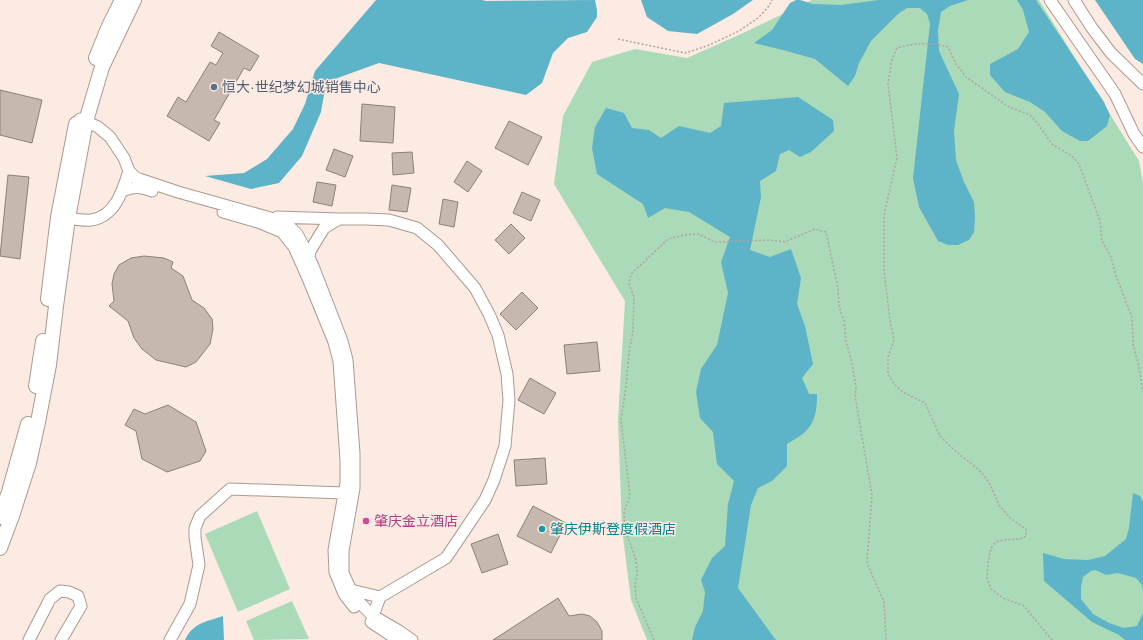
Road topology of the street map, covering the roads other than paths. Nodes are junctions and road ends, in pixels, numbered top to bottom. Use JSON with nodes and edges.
{"nodes":[{"id":1,"x":122,"y":0,"type":"edge"},
{"id":2,"x":134,"y":0,"type":"edge"},
{"id":3,"x":1050,"y":0,"type":"edge"},
{"id":4,"x":1074,"y":0,"type":"edge"},
{"id":5,"x":1143,"y":84,"type":"edge"},
{"id":6,"x":81,"y":120,"type":"junction"},
{"id":7,"x":1143,"y":147,"type":"edge"},
{"id":8,"x":129,"y":171,"type":"junction"},
{"id":9,"x":122,"y":191,"type":"junction"},
{"id":10,"x":63,"y":217,"type":"junction"},
{"id":11,"x":267,"y":217,"type":"junction"},
{"id":12,"x":338,"y":219,"type":"junction"},
{"id":13,"x":309,"y":257,"type":"junction"},
{"id":14,"x":344,"y":493,"type":"junction"},
{"id":15,"x":0,"y":517,"type":"edge"},
{"id":16,"x":0,"y":548,"type":"edge"},
{"id":17,"x":351,"y":590,"type":"junction"},
{"id":18,"x":380,"y":597,"type":"junction"},
{"id":19,"x":374,"y":616,"type":"junction"},
{"id":20,"x":30,"y":640,"type":"edge"},
{"id":21,"x":61,"y":640,"type":"edge"},
{"id":22,"x":170,"y":640,"type":"edge"},
{"id":23,"x":398,"y":640,"type":"edge"},
{"id":24,"x":412,"y":640,"type":"edge"}],
"edges":[{"from":1,"to":6,"type":"main road"},
{"from":2,"to":6,"type":"main road"},
{"from":3,"to":7,"type":"street"},
{"from":4,"to":5,"type":"street"},
{"from":6,"to":8,"type":"street"},
{"from":6,"to":10,"type":"main road"},
{"from":8,"to":9,"type":"street"},
{"from":8,"to":11,"type":"street"},
{"from":9,"to":10,"type":"street"},
{"from":9,"to":14,"type":"street"},
{"from":10,"to":15,"type":"main road"},
{"from":10,"to":16,"type":"main road"},
{"from":11,"to":12,"type":"street"},
{"from":11,"to":13,"type":"street"},
{"from":12,"to":13,"type":"street"},
{"from":12,"to":18,"type":"street"},
{"from":13,"to":17,"type":"street"},
{"from":14,"to":22,"type":"street"},
{"from":14,"to":23,"type":"street"},
{"from":17,"to":18,"type":"street"},
{"from":17,"to":19,"type":"street"},
{"from":18,"to":19,"type":"street"},
{"from":19,"to":24,"type":"street"},
{"from":20,"to":21,"type":"street"}]}
